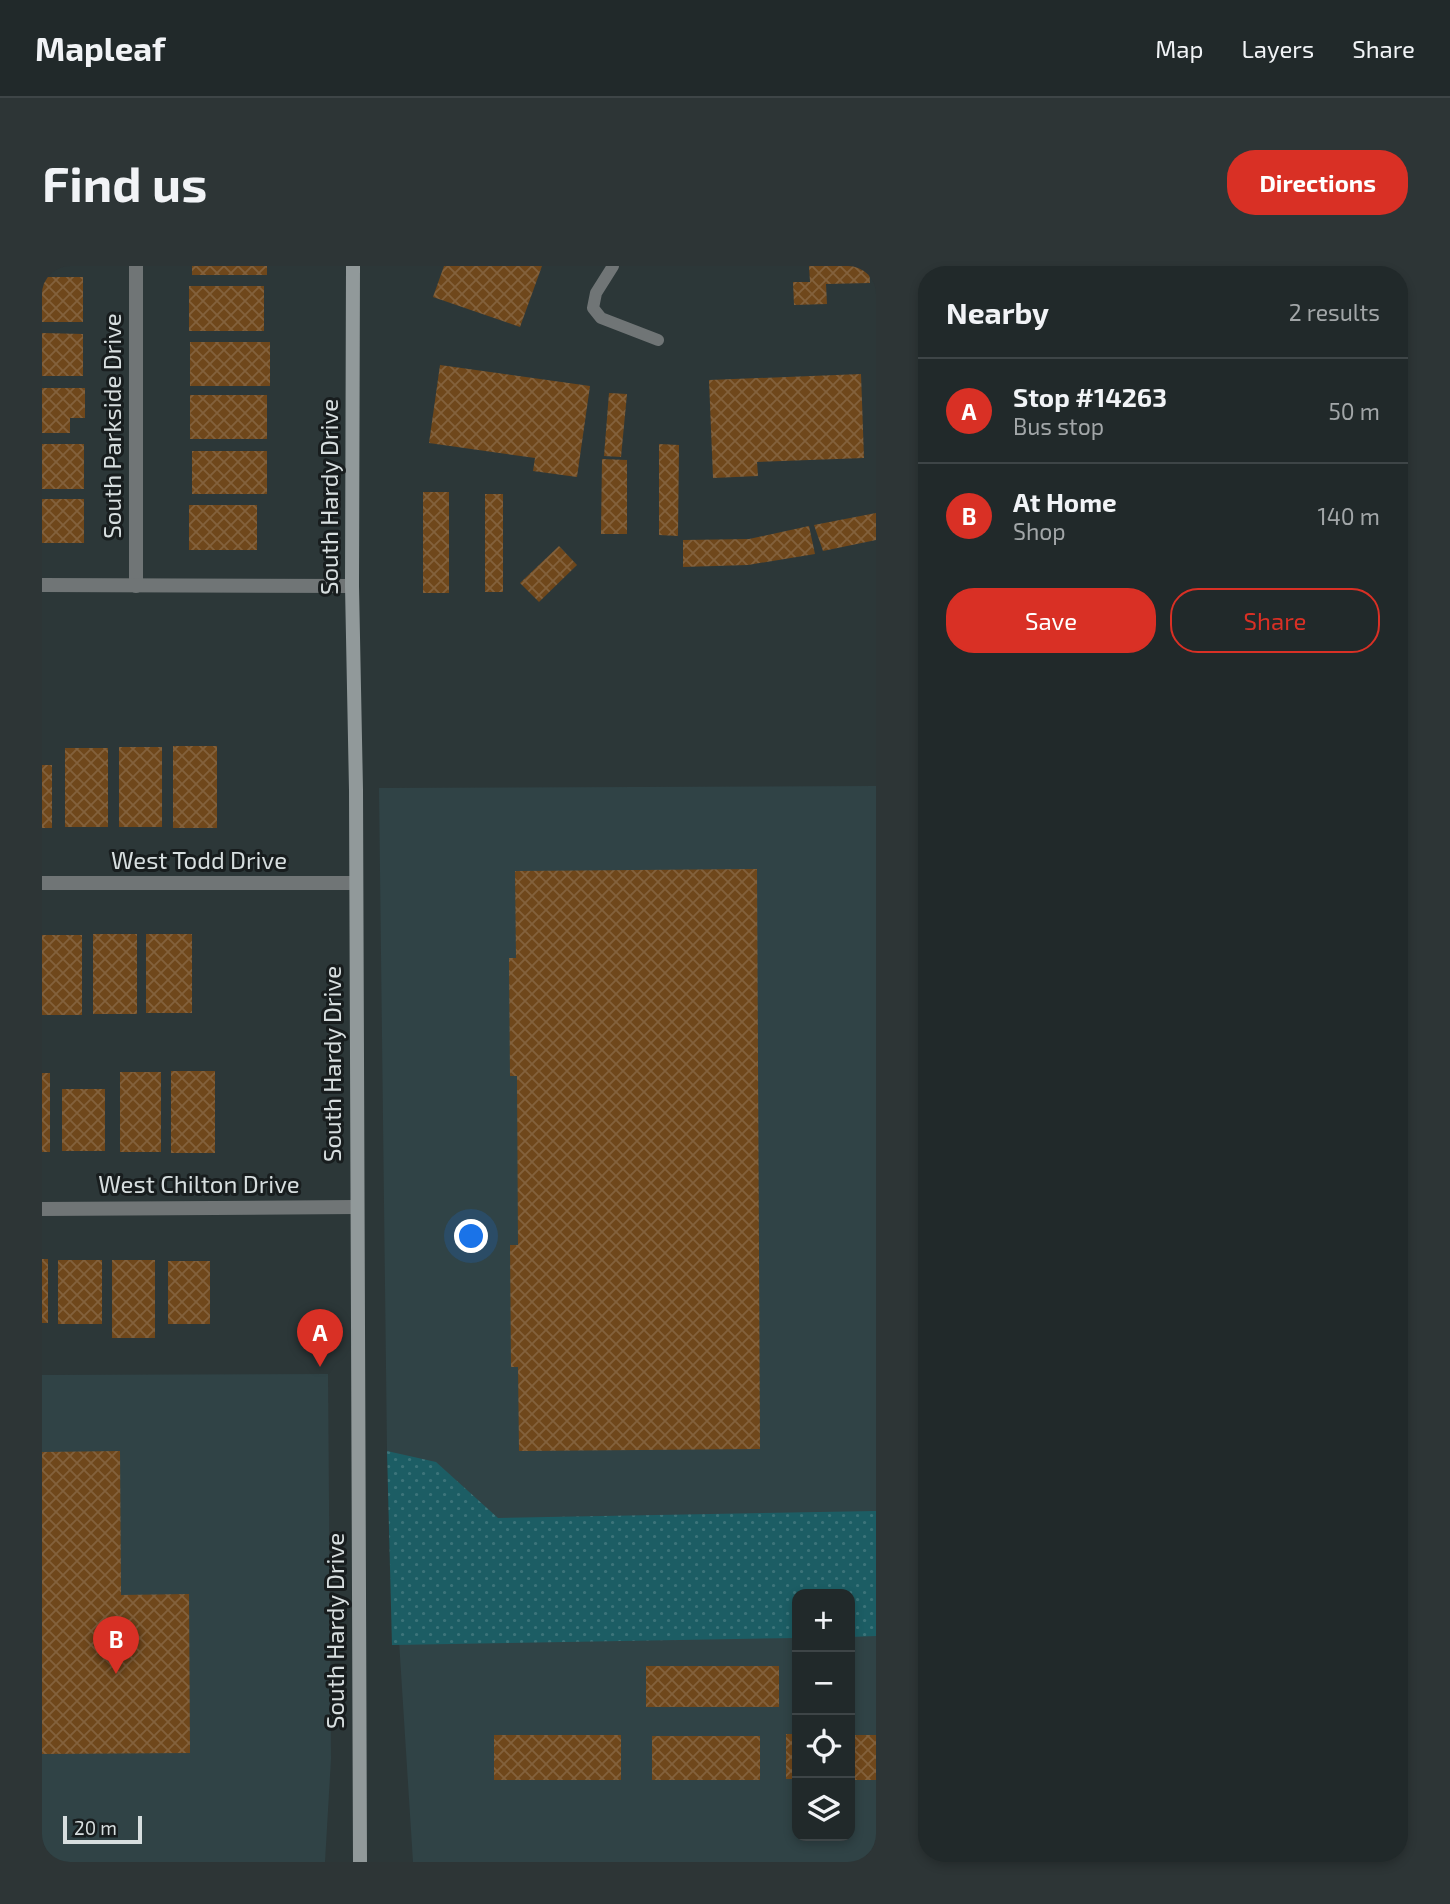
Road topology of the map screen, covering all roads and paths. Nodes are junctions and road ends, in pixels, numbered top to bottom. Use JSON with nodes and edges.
{"nodes":[{"id":1,"x":136,"y":266,"type":"edge"},
{"id":2,"x":353,"y":266,"type":"edge"},
{"id":3,"x":613,"y":266,"type":"edge"},
{"id":4,"x":658,"y":340,"type":"dead end"},
{"id":5,"x":42,"y":585,"type":"edge"},
{"id":6,"x":136,"y":586,"type":"junction"},
{"id":7,"x":352,"y":586,"type":"junction"},
{"id":8,"x":42,"y":883,"type":"edge"},
{"id":9,"x":356,"y":883,"type":"junction"},
{"id":10,"x":356,"y":1207,"type":"junction"},
{"id":11,"x":42,"y":1209,"type":"edge"},
{"id":12,"x":360,"y":1862,"type":"edge"}],
"edges":[{"from":1,"to":6,"type":"street","name":"South Parkside Drive"},
{"from":2,"to":7,"type":"street","name":"South Hardy Drive"},
{"from":3,"to":4,"type":"lane"},
{"from":5,"to":6,"type":"street"},
{"from":6,"to":7,"type":"street"},
{"from":7,"to":9,"type":"street","name":"South Hardy Drive"},
{"from":8,"to":9,"type":"street","name":"West Todd Drive"},
{"from":9,"to":10,"type":"street","name":"South Hardy Drive"},
{"from":10,"to":11,"type":"street","name":"West Chilton Drive"},
{"from":10,"to":12,"type":"street","name":"South Hardy Drive"}]}
